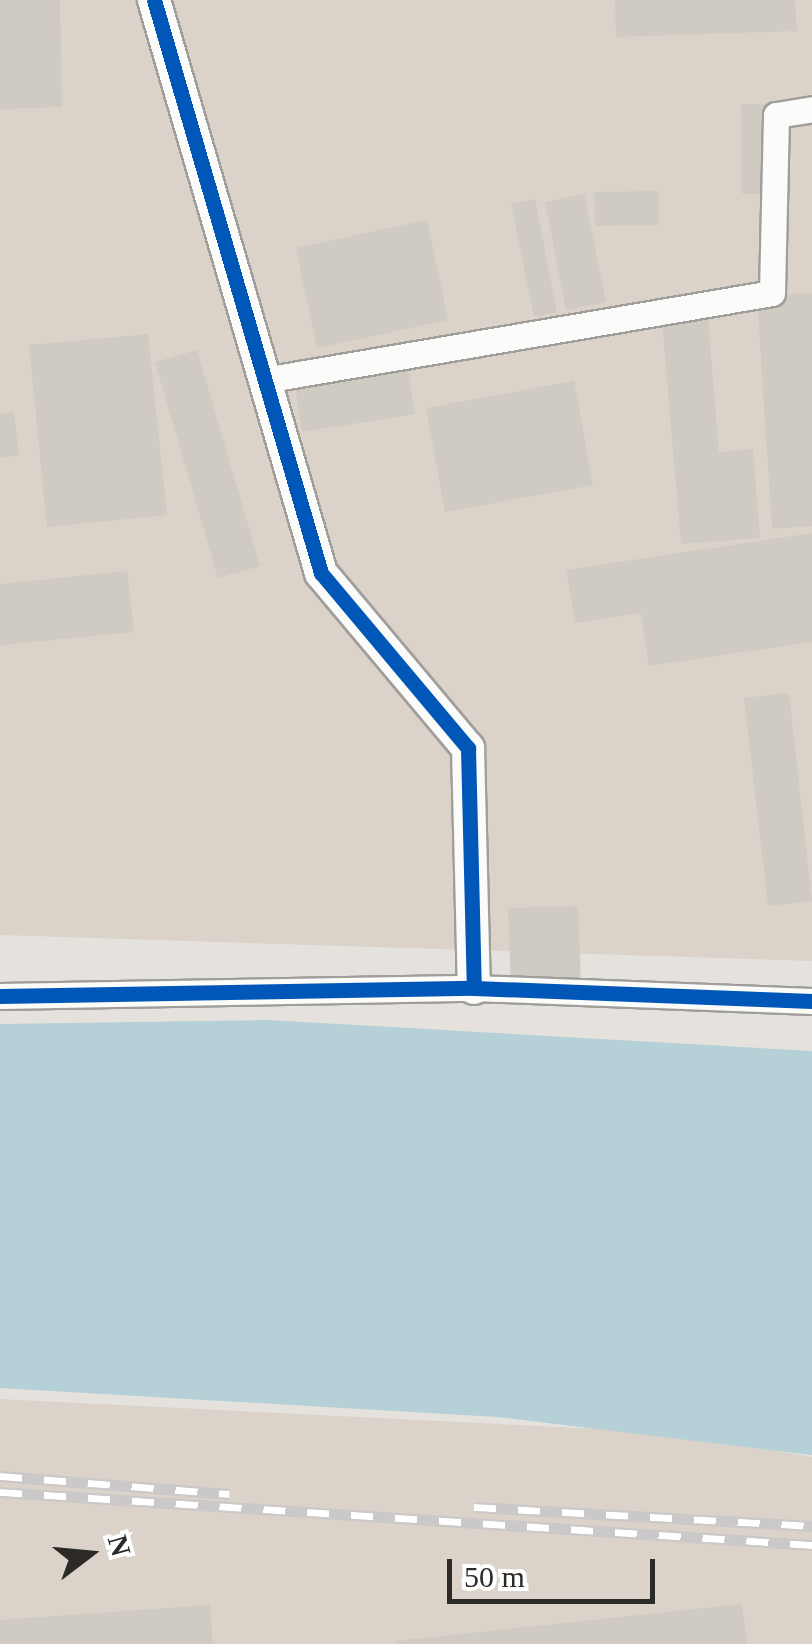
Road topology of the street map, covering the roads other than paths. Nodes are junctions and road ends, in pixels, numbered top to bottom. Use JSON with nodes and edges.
{"nodes":[{"id":1,"x":154,"y":0,"type":"edge"},
{"id":2,"x":812,"y":109,"type":"edge"},
{"id":3,"x":264,"y":380,"type":"junction"},
{"id":4,"x":474,"y":988,"type":"junction"},
{"id":5,"x":0,"y":996,"type":"edge"},
{"id":6,"x":812,"y":1002,"type":"edge"}],
"edges":[{"from":1,"to":3,"type":"street"},
{"from":2,"to":3,"type":"street"},
{"from":3,"to":4,"type":"street"},
{"from":4,"to":5,"type":"street"},
{"from":4,"to":6,"type":"street"}]}
